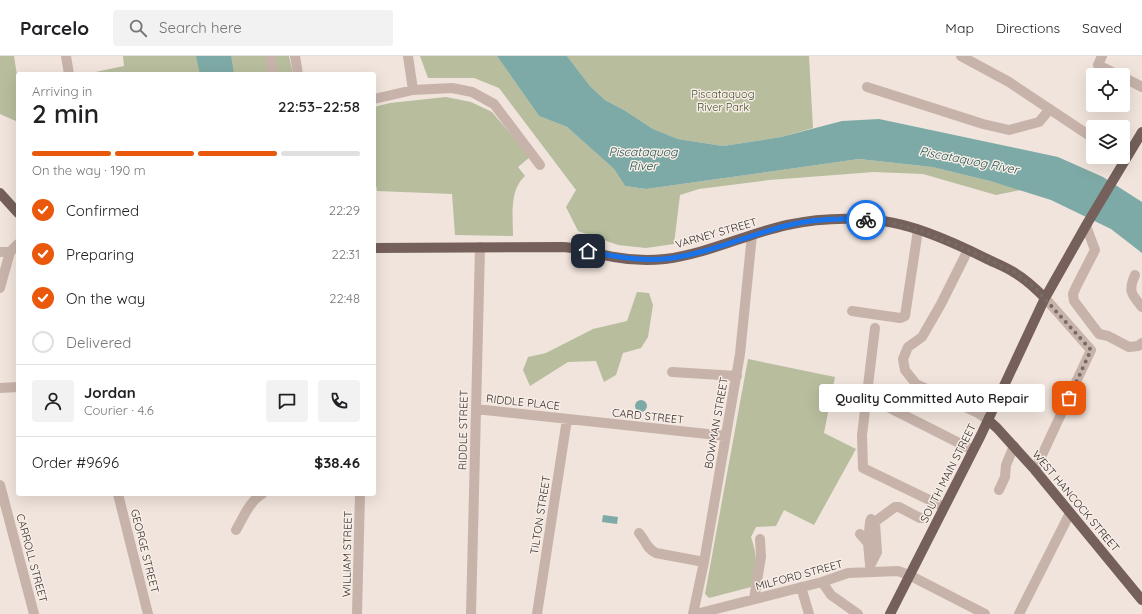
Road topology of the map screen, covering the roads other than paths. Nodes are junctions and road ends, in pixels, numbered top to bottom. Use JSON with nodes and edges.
{"nodes":[{"id":1,"x":66,"y":56,"type":"edge"},
{"id":2,"x":270,"y":56,"type":"edge"},
{"id":3,"x":295,"y":56,"type":"edge"},
{"id":4,"x":408,"y":56,"type":"edge"},
{"id":5,"x":961,"y":56,"type":"edge"},
{"id":6,"x":1102,"y":56,"type":"edge"},
{"id":7,"x":1104,"y":68,"type":"edge"},
{"id":8,"x":69,"y":72,"type":"edge"},
{"id":9,"x":273,"y":72,"type":"edge"},
{"id":10,"x":298,"y":72,"type":"edge"},
{"id":11,"x":1130,"y":81,"type":"edge"},
{"id":12,"x":867,"y":87,"type":"dead end"},
{"id":13,"x":1142,"y":87,"type":"edge"},
{"id":14,"x":414,"y":90,"type":"junction"},
{"id":15,"x":376,"y":99,"type":"edge"},
{"id":16,"x":1050,"y":110,"type":"junction"},
{"id":17,"x":1142,"y":132,"type":"edge"},
{"id":18,"x":1086,"y":133,"type":"edge"},
{"id":19,"x":1139,"y":143,"type":"edge"},
{"id":20,"x":1130,"y":151,"type":"edge"},
{"id":21,"x":540,"y":164,"type":"dead end"},
{"id":22,"x":1120,"y":164,"type":"edge"},
{"id":23,"x":0,"y":193,"type":"edge"},
{"id":24,"x":16,"y":211,"type":"edge"},
{"id":25,"x":1087,"y":224,"type":"junction"},
{"id":26,"x":918,"y":230,"type":"junction"},
{"id":27,"x":752,"y":235,"type":"junction"},
{"id":28,"x":16,"y":245,"type":"edge"},
{"id":29,"x":480,"y":247,"type":"junction"},
{"id":30,"x":376,"y":248,"type":"edge"},
{"id":31,"x":968,"y":250,"type":"junction"},
{"id":32,"x":5,"y":252,"type":"edge"},
{"id":33,"x":1135,"y":275,"type":"dead end"},
{"id":34,"x":0,"y":288,"type":"edge"},
{"id":35,"x":1045,"y":298,"type":"junction"},
{"id":36,"x":1142,"y":307,"type":"edge"},
{"id":37,"x":852,"y":311,"type":"dead end"},
{"id":38,"x":875,"y":328,"type":"dead end"},
{"id":39,"x":1099,"y":334,"type":"junction"},
{"id":40,"x":1142,"y":343,"type":"edge"},
{"id":41,"x":1087,"y":346,"type":"junction"},
{"id":42,"x":672,"y":372,"type":"dead end"},
{"id":43,"x":737,"y":376,"type":"junction"},
{"id":44,"x":16,"y":387,"type":"edge"},
{"id":45,"x":0,"y":388,"type":"edge"},
{"id":46,"x":866,"y":396,"type":"junction"},
{"id":47,"x":476,"y":409,"type":"junction"},
{"id":48,"x":567,"y":419,"type":"junction"},
{"id":49,"x":988,"y":420,"type":"junction"},
{"id":50,"x":726,"y":436,"type":"junction"},
{"id":51,"x":1014,"y":446,"type":"junction"},
{"id":52,"x":973,"y":450,"type":"junction"},
{"id":53,"x":1035,"y":470,"type":"junction"},
{"id":54,"x":0,"y":485,"type":"edge"},
{"id":55,"x":999,"y":490,"type":"dead end"},
{"id":56,"x":118,"y":496,"type":"edge"},
{"id":57,"x":258,"y":496,"type":"edge"},
{"id":58,"x":360,"y":496,"type":"edge"},
{"id":59,"x":944,"y":507,"type":"junction"},
{"id":60,"x":1070,"y":513,"type":"junction"},
{"id":61,"x":925,"y":518,"type":"junction"},
{"id":62,"x":936,"y":523,"type":"junction"},
{"id":63,"x":236,"y":530,"type":"dead end"},
{"id":64,"x":639,"y":533,"type":"dead end"},
{"id":65,"x":860,"y":534,"type":"dead end"},
{"id":66,"x":760,"y":539,"type":"dead end"},
{"id":67,"x":868,"y":543,"type":"junction"},
{"id":68,"x":704,"y":562,"type":"junction"},
{"id":69,"x":870,"y":569,"type":"junction"},
{"id":70,"x":909,"y":575,"type":"junction"},
{"id":71,"x":822,"y":582,"type":"junction"},
{"id":72,"x":801,"y":587,"type":"junction"},
{"id":73,"x":754,"y":599,"type":"junction"},
{"id":74,"x":1142,"y":600,"type":"edge"},
{"id":75,"x":34,"y":614,"type":"edge"},
{"id":76,"x":148,"y":614,"type":"edge"},
{"id":77,"x":357,"y":614,"type":"edge"},
{"id":78,"x":471,"y":614,"type":"edge"},
{"id":79,"x":537,"y":614,"type":"edge"},
{"id":80,"x":694,"y":614,"type":"edge"},
{"id":81,"x":810,"y":614,"type":"edge"},
{"id":82,"x":858,"y":614,"type":"edge"},
{"id":83,"x":890,"y":614,"type":"edge"},
{"id":84,"x":985,"y":614,"type":"edge"},
{"id":85,"x":1019,"y":614,"type":"edge"}],
"edges":[{"from":1,"to":8,"type":"street"},
{"from":2,"to":9,"type":"street"},
{"from":3,"to":10,"type":"street"},
{"from":4,"to":14,"type":"street"},
{"from":5,"to":16,"type":"street"},
{"from":6,"to":7,"type":"street"},
{"from":11,"to":13,"type":"street"},
{"from":12,"to":16,"type":"street"},
{"from":14,"to":15,"type":"street"},
{"from":14,"to":21,"type":"street"},
{"from":16,"to":18,"type":"street"},
{"from":17,"to":19,"type":"main road","name":"SOUTH MAIN STREET"},
{"from":19,"to":20,"type":"main road","name":"SOUTH MAIN STREET"},
{"from":22,"to":25,"type":"main road","name":"SOUTH MAIN STREET"},
{"from":23,"to":24,"type":"main road"},
{"from":25,"to":35,"type":"main road","name":"SOUTH MAIN STREET"},
{"from":25,"to":39,"type":"street"},
{"from":26,"to":27,"type":"main road","name":"VARNEY STREET"},
{"from":26,"to":31,"type":"main road","name":"VARNEY STREET"},
{"from":26,"to":37,"type":"street"},
{"from":27,"to":29,"type":"main road","name":"VARNEY STREET"},
{"from":27,"to":43,"type":"street","name":"BOWMAN STREET"},
{"from":28,"to":32,"type":"street"},
{"from":29,"to":30,"type":"main road","name":"VARNEY STREET"},
{"from":29,"to":47,"type":"street","name":"RIDDLE STREET"},
{"from":31,"to":35,"type":"main road","name":"VARNEY STREET"},
{"from":31,"to":49,"type":"street"},
{"from":32,"to":34,"type":"street"},
{"from":33,"to":36,"type":"street"},
{"from":35,"to":41,"type":"street"},
{"from":35,"to":49,"type":"main road","name":"SOUTH MAIN STREET"},
{"from":38,"to":46,"type":"street"},
{"from":39,"to":40,"type":"street"},
{"from":39,"to":41,"type":"street"},
{"from":41,"to":53,"type":"street"},
{"from":42,"to":43,"type":"street"},
{"from":43,"to":50,"type":"street","name":"BOWMAN STREET"},
{"from":44,"to":45,"type":"street"},
{"from":46,"to":52,"type":"street"},
{"from":46,"to":59,"type":"street"},
{"from":47,"to":48,"type":"street","name":"RIDDLE PLACE"},
{"from":47,"to":78,"type":"street","name":"RIDDLE STREET"},
{"from":48,"to":50,"type":"street","name":"CARD STREET"},
{"from":48,"to":79,"type":"street","name":"TILTON STREET"},
{"from":49,"to":51,"type":"main road","name":"WEST HANCOCK STREET"},
{"from":49,"to":52,"type":"main road","name":"SOUTH MAIN STREET"},
{"from":50,"to":68,"type":"street","name":"BOWMAN STREET"},
{"from":51,"to":53,"type":"main road","name":"WEST HANCOCK STREET"},
{"from":51,"to":55,"type":"street"},
{"from":52,"to":59,"type":"main road","name":"SOUTH MAIN STREET"},
{"from":53,"to":60,"type":"main road","name":"WEST HANCOCK STREET"},
{"from":54,"to":75,"type":"street","name":"CARROLL STREET"},
{"from":56,"to":76,"type":"street","name":"GEORGE STREET"},
{"from":57,"to":63,"type":"street"},
{"from":58,"to":77,"type":"street","name":"WILLIAM STREET"},
{"from":59,"to":62,"type":"main road","name":"SOUTH MAIN STREET"},
{"from":60,"to":74,"type":"main road","name":"WEST HANCOCK STREET"},
{"from":60,"to":85,"type":"street"},
{"from":61,"to":62,"type":"street"},
{"from":61,"to":67,"type":"street"},
{"from":61,"to":69,"type":"street"},
{"from":62,"to":70,"type":"main road","name":"SOUTH MAIN STREET"},
{"from":64,"to":68,"type":"street"},
{"from":65,"to":67,"type":"street"},
{"from":66,"to":73,"type":"street"},
{"from":67,"to":69,"type":"street"},
{"from":68,"to":80,"type":"street","name":"BOWMAN STREET"},
{"from":69,"to":70,"type":"street","name":"MILFORD STREET"},
{"from":69,"to":71,"type":"street","name":"MILFORD STREET"},
{"from":70,"to":83,"type":"main road","name":"SOUTH MAIN STREET"},
{"from":70,"to":84,"type":"street","name":"MILFORD STREET"},
{"from":71,"to":72,"type":"street","name":"MILFORD STREET"},
{"from":71,"to":82,"type":"street"},
{"from":72,"to":73,"type":"street","name":"MILFORD STREET"},
{"from":72,"to":81,"type":"street"},
{"from":73,"to":80,"type":"street","name":"MILFORD STREET"}]}
